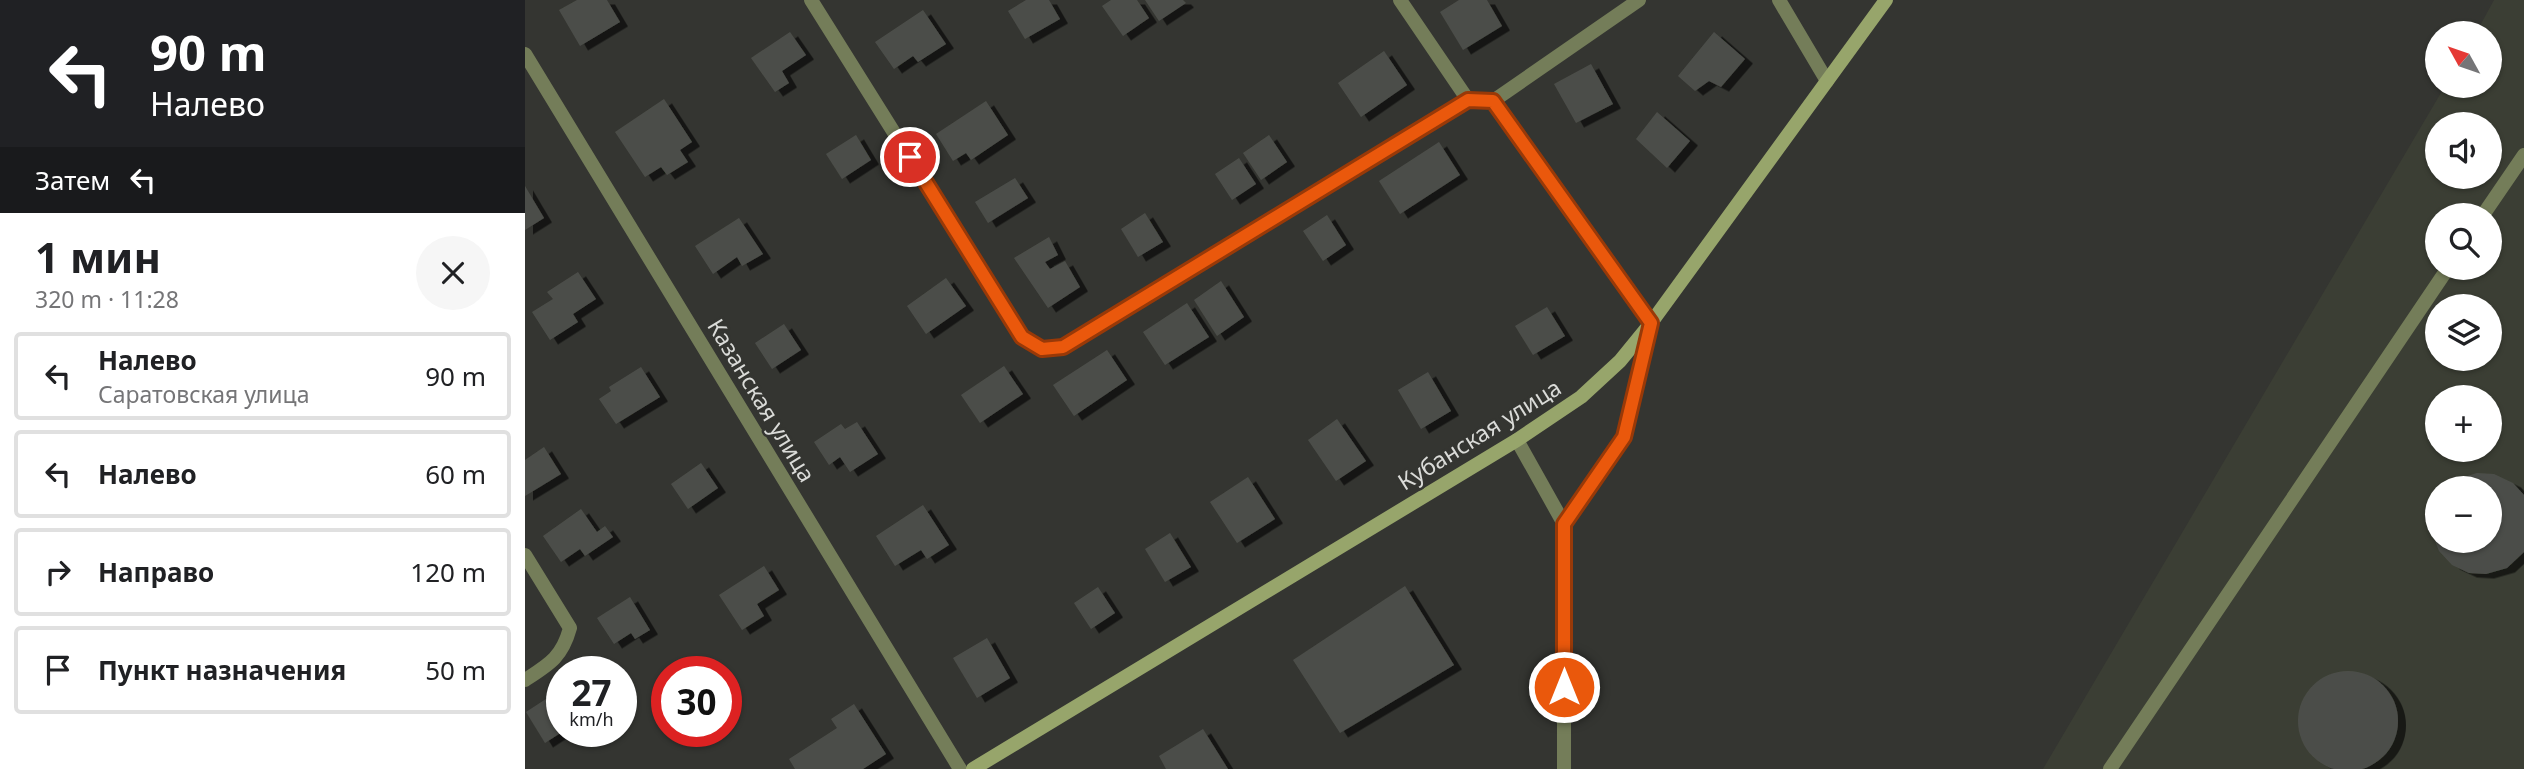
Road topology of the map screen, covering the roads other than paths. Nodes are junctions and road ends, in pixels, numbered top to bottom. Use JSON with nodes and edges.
{"nodes":[{"id":1,"x":811,"y":0,"type":"edge"},
{"id":2,"x":1400,"y":0,"type":"edge"},
{"id":3,"x":1639,"y":0,"type":"edge"},
{"id":4,"x":1780,"y":0,"type":"edge"},
{"id":5,"x":1886,"y":0,"type":"edge"},
{"id":6,"x":525,"y":54,"type":"edge"},
{"id":7,"x":1827,"y":81,"type":"junction"},
{"id":8,"x":1468,"y":100,"type":"junction"},
{"id":9,"x":1493,"y":101,"type":"junction"},
{"id":10,"x":2524,"y":155,"type":"edge"},
{"id":11,"x":2491,"y":203,"type":"edge"},
{"id":12,"x":2440,"y":280,"type":"edge"},
{"id":13,"x":1651,"y":323,"type":"junction"},
{"id":14,"x":1517,"y":440,"type":"junction"},
{"id":15,"x":1564,"y":524,"type":"junction"},
{"id":16,"x":525,"y":555,"type":"edge"},
{"id":17,"x":525,"y":680,"type":"edge"},
{"id":18,"x":960,"y":769,"type":"edge"},
{"id":19,"x":973,"y":769,"type":"edge"},
{"id":20,"x":1564,"y":769,"type":"edge"},
{"id":21,"x":2110,"y":769,"type":"edge"}],
"edges":[{"from":1,"to":8,"type":"street"},
{"from":2,"to":8,"type":"street"},
{"from":3,"to":9,"type":"street"},
{"from":4,"to":7,"type":"street"},
{"from":5,"to":7,"type":"street","name":"Кубанская улица"},
{"from":6,"to":18,"type":"street","name":"Казанская улица"},
{"from":7,"to":13,"type":"street","name":"Кубанская улица"},
{"from":8,"to":9,"type":"street"},
{"from":9,"to":13,"type":"street"},
{"from":10,"to":11,"type":"street"},
{"from":12,"to":21,"type":"street"},
{"from":13,"to":14,"type":"street","name":"Кубанская улица"},
{"from":13,"to":15,"type":"street"},
{"from":14,"to":15,"type":"street"},
{"from":14,"to":19,"type":"street","name":"Кубанская улица"},
{"from":15,"to":20,"type":"street"},
{"from":16,"to":17,"type":"street"}]}
